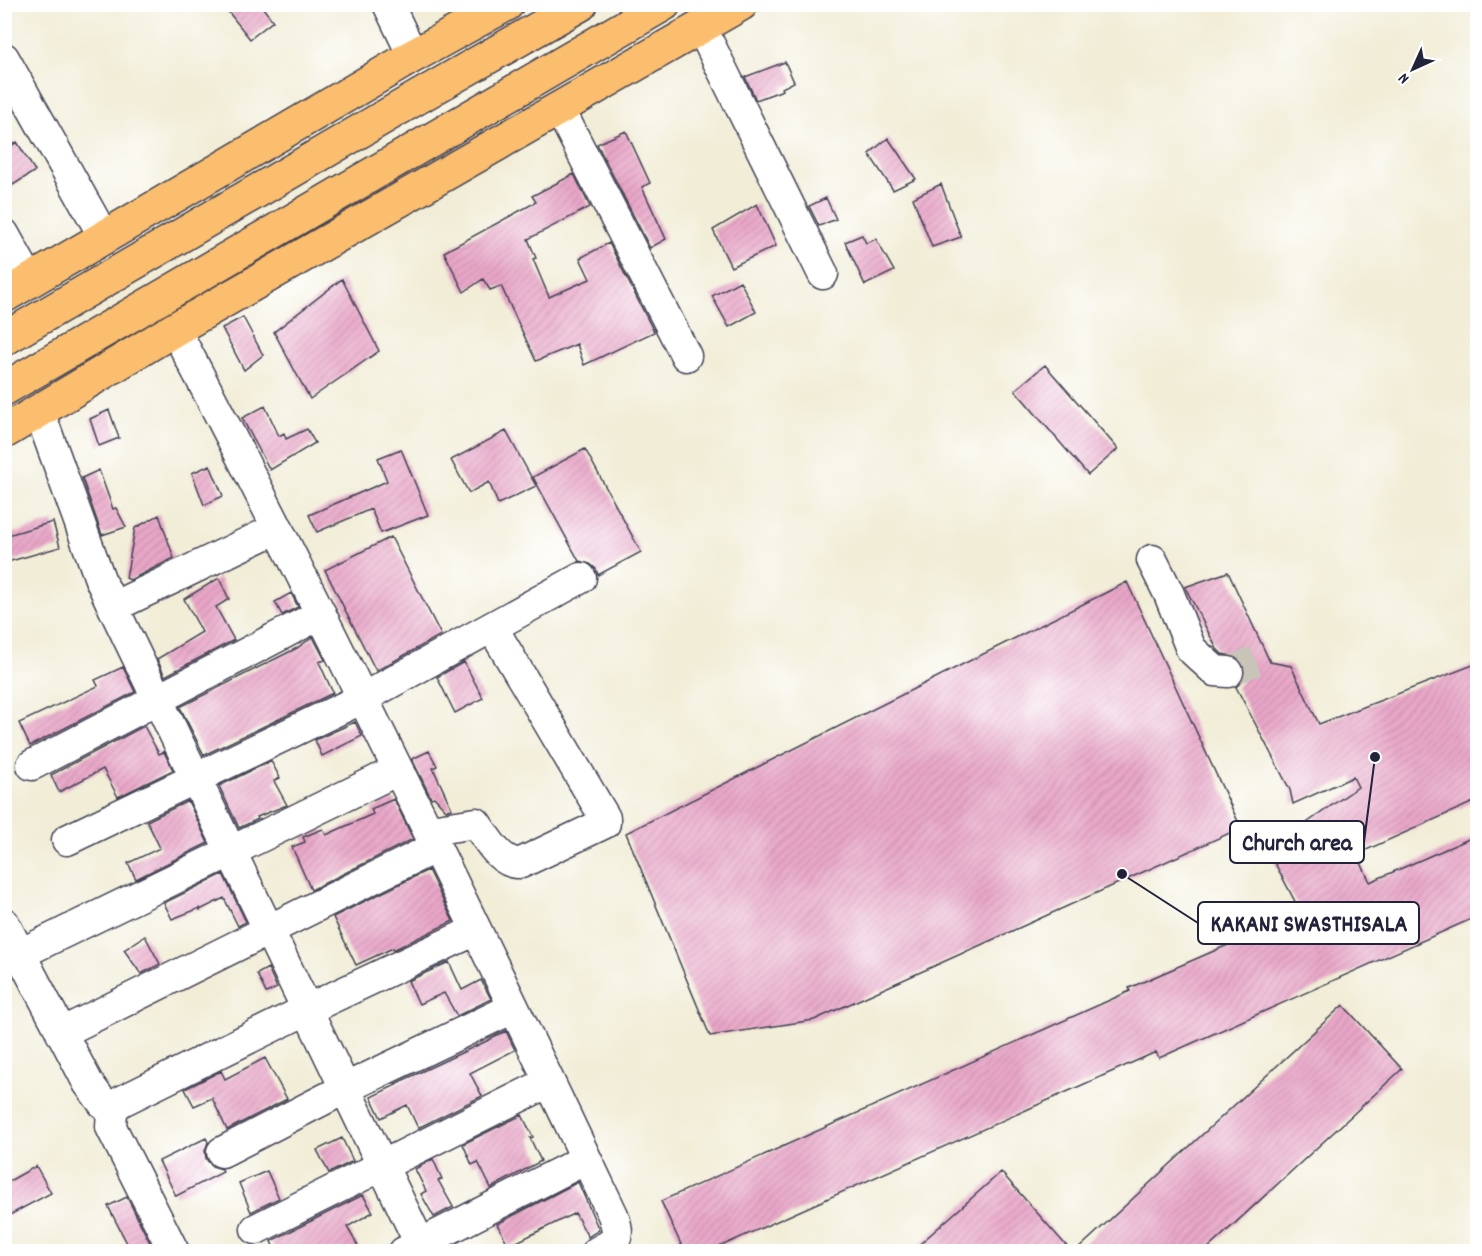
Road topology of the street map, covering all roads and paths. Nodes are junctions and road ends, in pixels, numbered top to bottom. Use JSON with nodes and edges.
{"nodes":[{"id":1,"x":388,"y":4,"type":"edge"},
{"id":2,"x":507,"y":4,"type":"edge"},
{"id":3,"x":581,"y":4,"type":"edge"},
{"id":4,"x":664,"y":4,"type":"edge"},
{"id":5,"x":741,"y":4,"type":"edge"},
{"id":6,"x":701,"y":27,"type":"junction"},
{"id":7,"x":413,"y":56,"type":"junction"},
{"id":8,"x":4,"y":58,"type":"edge"},
{"id":9,"x":559,"y":108,"type":"junction"},
{"id":10,"x":4,"y":234,"type":"edge"},
{"id":11,"x":104,"y":237,"type":"junction"},
{"id":12,"x":823,"y":274,"type":"dead end"},
{"id":13,"x":17,"y":288,"type":"edge"},
{"id":14,"x":176,"y":329,"type":"junction"},
{"id":15,"x":4,"y":339,"type":"edge"},
{"id":16,"x":686,"y":356,"type":"dead end"},
{"id":17,"x":4,"y":389,"type":"edge"},
{"id":18,"x":39,"y":411,"type":"junction"},
{"id":19,"x":4,"y":432,"type":"edge"},
{"id":20,"x":278,"y":528,"type":"junction"},
{"id":21,"x":1152,"y":560,"type":"dead end"},
{"id":22,"x":581,"y":578,"type":"dead end"},
{"id":23,"x":113,"y":607,"type":"junction"},
{"id":24,"x":321,"y":614,"type":"junction"},
{"id":25,"x":494,"y":631,"type":"junction"},
{"id":26,"x":1228,"y":672,"type":"dead end"},
{"id":27,"x":363,"y":698,"type":"junction"},
{"id":28,"x":158,"y":699,"type":"junction"},
{"id":29,"x":32,"y":765,"type":"dead end"},
{"id":30,"x":398,"y":770,"type":"junction"},
{"id":31,"x":196,"y":778,"type":"junction"},
{"id":32,"x":431,"y":837,"type":"junction"},
{"id":33,"x":67,"y":840,"type":"dead end"},
{"id":34,"x":231,"y":851,"type":"junction"},
{"id":35,"x":4,"y":923,"type":"edge"},
{"id":36,"x":268,"y":929,"type":"junction"},
{"id":37,"x":476,"y":930,"type":"junction"},
{"id":38,"x":20,"y":954,"type":"junction"},
{"id":39,"x":513,"y":1008,"type":"junction"},
{"id":40,"x":306,"y":1010,"type":"junction"},
{"id":41,"x":61,"y":1032,"type":"junction"},
{"id":42,"x":549,"y":1083,"type":"junction"},
{"id":43,"x":346,"y":1088,"type":"junction"},
{"id":44,"x":112,"y":1110,"type":"junction"},
{"id":45,"x":222,"y":1152,"type":"dead end"},
{"id":46,"x":586,"y":1159,"type":"junction"},
{"id":47,"x":382,"y":1166,"type":"junction"},
{"id":48,"x":256,"y":1229,"type":"dead end"},
{"id":49,"x":416,"y":1249,"type":"edge"},
{"id":50,"x":174,"y":1251,"type":"edge"},
{"id":51,"x":597,"y":1251,"type":"edge"}],
"edges":[{"from":1,"to":7,"type":"street"},
{"from":2,"to":7,"type":"main road"},
{"from":3,"to":15,"type":"main road"},
{"from":4,"to":17,"type":"main road"},
{"from":5,"to":6,"type":"main road"},
{"from":6,"to":9,"type":"main road"},
{"from":6,"to":12,"type":"street"},
{"from":7,"to":11,"type":"main road"},
{"from":8,"to":11,"type":"street"},
{"from":9,"to":14,"type":"main road"},
{"from":9,"to":16,"type":"street"},
{"from":10,"to":13,"type":"street"},
{"from":11,"to":13,"type":"main road"},
{"from":14,"to":18,"type":"main road"},
{"from":14,"to":20,"type":"street"},
{"from":18,"to":19,"type":"main road"},
{"from":18,"to":23,"type":"street"},
{"from":20,"to":23,"type":"street"},
{"from":20,"to":24,"type":"street"},
{"from":21,"to":26,"type":"street"},
{"from":22,"to":25,"type":"street"},
{"from":23,"to":28,"type":"street"},
{"from":24,"to":27,"type":"street"},
{"from":24,"to":28,"type":"street"},
{"from":25,"to":27,"type":"street"},
{"from":25,"to":32,"type":"street"},
{"from":27,"to":30,"type":"street"},
{"from":27,"to":31,"type":"street"},
{"from":28,"to":29,"type":"street"},
{"from":28,"to":31,"type":"street"},
{"from":30,"to":32,"type":"street"},
{"from":30,"to":34,"type":"street"},
{"from":31,"to":33,"type":"street"},
{"from":31,"to":34,"type":"street"},
{"from":32,"to":36,"type":"street"},
{"from":32,"to":37,"type":"street"},
{"from":34,"to":36,"type":"street"},
{"from":34,"to":38,"type":"street"},
{"from":35,"to":38,"type":"street"},
{"from":36,"to":40,"type":"street"},
{"from":36,"to":41,"type":"street"},
{"from":37,"to":39,"type":"street"},
{"from":37,"to":40,"type":"street"},
{"from":38,"to":41,"type":"street"},
{"from":39,"to":42,"type":"street"},
{"from":39,"to":43,"type":"street"},
{"from":40,"to":43,"type":"street"},
{"from":40,"to":44,"type":"street"},
{"from":41,"to":44,"type":"street"},
{"from":42,"to":46,"type":"street"},
{"from":42,"to":47,"type":"street"},
{"from":43,"to":45,"type":"street"},
{"from":43,"to":47,"type":"street"},
{"from":44,"to":50,"type":"street"},
{"from":46,"to":49,"type":"street"},
{"from":46,"to":51,"type":"street"},
{"from":47,"to":48,"type":"street"},
{"from":47,"to":49,"type":"street"}]}
